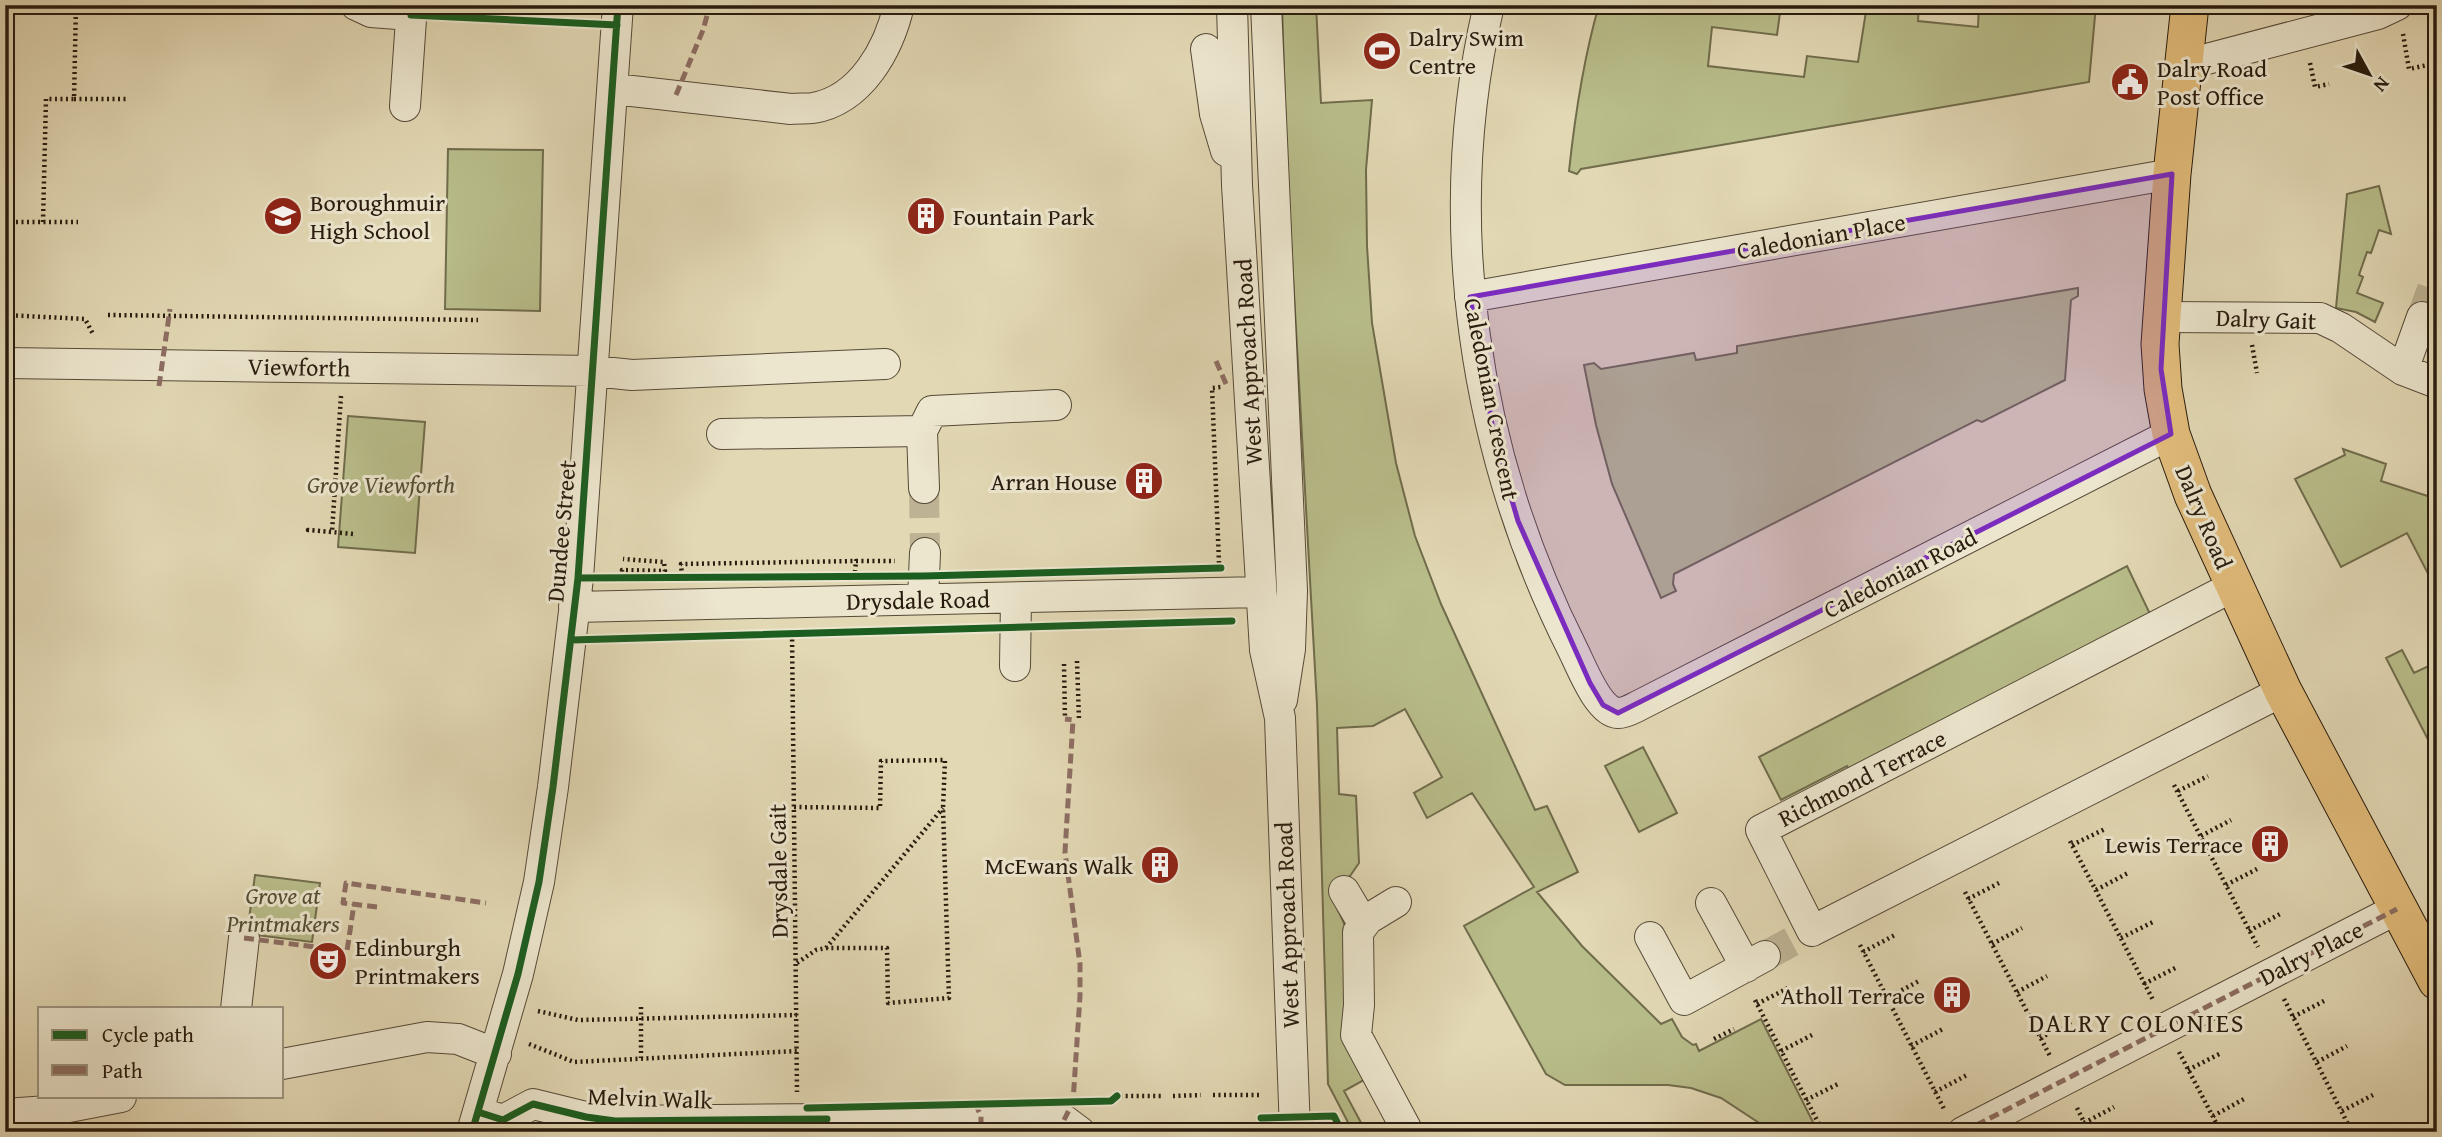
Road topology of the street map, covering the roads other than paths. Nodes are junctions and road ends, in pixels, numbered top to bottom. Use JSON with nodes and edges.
{"nodes":[{"id":1,"x":356,"y":5,"type":"edge"},
{"id":2,"x":899,"y":5,"type":"edge"},
{"id":3,"x":1233,"y":5,"type":"edge"},
{"id":4,"x":1266,"y":5,"type":"edge"},
{"id":5,"x":1489,"y":5,"type":"edge"},
{"id":6,"x":2190,"y":5,"type":"edge"},
{"id":7,"x":2397,"y":5,"type":"edge"},
{"id":8,"x":411,"y":10,"type":"edge"},
{"id":9,"x":618,"y":15,"type":"edge"},
{"id":10,"x":1206,"y":49,"type":"dead end"},
{"id":11,"x":2184,"y":65,"type":"junction"},
{"id":12,"x":614,"y":89,"type":"junction"},
{"id":13,"x":405,"y":106,"type":"dead end"},
{"id":14,"x":2172,"y":174,"type":"junction"},
{"id":15,"x":1237,"y":185,"type":"junction"},
{"id":16,"x":1470,"y":297,"type":"junction"},
{"id":17,"x":2162,"y":317,"type":"junction"},
{"id":18,"x":2422,"y":317,"type":"tunnel mouth"},
{"id":19,"x":5,"y":363,"type":"edge"},
{"id":20,"x":885,"y":364,"type":"dead end"},
{"id":21,"x":2403,"y":370,"type":"junction"},
{"id":22,"x":594,"y":371,"type":"junction"},
{"id":23,"x":2437,"y":383,"type":"edge"},
{"id":24,"x":1056,"y":405,"type":"dead end"},
{"id":25,"x":922,"y":431,"type":"junction"},
{"id":26,"x":722,"y":434,"type":"dead end"},
{"id":27,"x":2171,"y":434,"type":"junction"},
{"id":28,"x":924,"y":488,"type":"tunnel mouth"},
{"id":29,"x":925,"y":552,"type":"tunnel mouth"},
{"id":30,"x":2234,"y":586,"type":"junction"},
{"id":31,"x":1261,"y":592,"type":"junction"},
{"id":32,"x":1016,"y":598,"type":"junction"},
{"id":33,"x":923,"y":599,"type":"junction"},
{"id":34,"x":574,"y":607,"type":"junction"},
{"id":35,"x":1015,"y":666,"type":"dead end"},
{"id":36,"x":2283,"y":691,"type":"junction"},
{"id":37,"x":1628,"y":710,"type":"joint"},
{"id":38,"x":1280,"y":718,"type":"junction"},
{"id":39,"x":1343,"y":891,"type":"dead end"},
{"id":40,"x":1396,"y":902,"type":"dead end"},
{"id":41,"x":1711,"y":903,"type":"dead end"},
{"id":42,"x":2397,"y":909,"type":"junction"},
{"id":43,"x":1363,"y":923,"type":"junction"},
{"id":44,"x":1650,"y":937,"type":"dead end"},
{"id":45,"x":244,"y":938,"type":"dead end"},
{"id":46,"x":2437,"y":981,"type":"edge"},
{"id":47,"x":236,"y":1007,"type":"edge"},
{"id":48,"x":499,"y":1044,"type":"junction"},
{"id":49,"x":284,"y":1064,"type":"edge"},
{"id":50,"x":116,"y":1098,"type":"edge"},
{"id":51,"x":5,"y":1114,"type":"edge"},
{"id":52,"x":807,"y":1119,"type":"edge"},
{"id":53,"x":475,"y":1122,"type":"edge"},
{"id":54,"x":1954,"y":1122,"type":"edge"},
{"id":55,"x":1295,"y":1124,"type":"edge"},
{"id":56,"x":1080,"y":1132,"type":"edge"},
{"id":57,"x":1408,"y":1132,"type":"edge"}],
"edges":[{"from":1,"to":8,"type":"street"},
{"from":2,"to":12,"type":"street"},
{"from":3,"to":15,"type":"street","name":"West Approach Road"},
{"from":4,"to":38,"type":"street","name":"West Approach Road"},
{"from":5,"to":16,"type":"street","name":"Caledonian Crescent"},
{"from":6,"to":11,"type":"main road","name":"Dalry Road"},
{"from":7,"to":11,"type":"street"},
{"from":8,"to":13,"type":"street"},
{"from":9,"to":12,"type":"street","name":"Dundee Street"},
{"from":10,"to":15,"type":"street"},
{"from":11,"to":14,"type":"main road","name":"Dalry Road"},
{"from":12,"to":22,"type":"street","name":"Dundee Street"},
{"from":14,"to":16,"type":"street","name":"Caledonian Place"},
{"from":14,"to":17,"type":"main road","name":"Dalry Road"},
{"from":15,"to":31,"type":"street","name":"West Approach Road"},
{"from":16,"to":37,"type":"street","name":"Caledonian Crescent"},
{"from":17,"to":21,"type":"street","name":"Dalry Gait"},
{"from":17,"to":27,"type":"main road","name":"Dalry Road"},
{"from":18,"to":21,"type":"street"},
{"from":19,"to":22,"type":"street","name":"Viewforth"},
{"from":20,"to":22,"type":"street","name":"Viewforth"},
{"from":21,"to":23,"type":"street","name":"Dalry Gait"},
{"from":22,"to":34,"type":"street","name":"Dundee Street"},
{"from":24,"to":25,"type":"street"},
{"from":25,"to":26,"type":"street"},
{"from":25,"to":28,"type":"street"},
{"from":27,"to":30,"type":"main road","name":"Dalry Road"},
{"from":27,"to":37,"type":"street","name":"Caledonian Road"},
{"from":29,"to":33,"type":"street"},
{"from":30,"to":36,"type":"main road","name":"Dalry Road"},
{"from":30,"to":36,"type":"street","name":"Richmond Terrace"},
{"from":31,"to":32,"type":"street","name":"Drysdale Road"},
{"from":31,"to":38,"type":"street","name":"West Approach Road"},
{"from":32,"to":33,"type":"street","name":"Drysdale Road"},
{"from":32,"to":35,"type":"street"},
{"from":33,"to":34,"type":"street","name":"Drysdale Road"},
{"from":34,"to":48,"type":"street","name":"Dundee Street"},
{"from":36,"to":42,"type":"main road","name":"Dalry Road"},
{"from":38,"to":55,"type":"street","name":"West Approach Road"},
{"from":39,"to":43,"type":"street"},
{"from":40,"to":43,"type":"street"},
{"from":41,"to":44,"type":"street"},
{"from":42,"to":46,"type":"main road","name":"Dalry Road"},
{"from":42,"to":54,"type":"street","name":"Dalry Place"},
{"from":43,"to":57,"type":"street"},
{"from":45,"to":47,"type":"street"},
{"from":48,"to":49,"type":"street"},
{"from":48,"to":53,"type":"street","name":"Dundee Street"},
{"from":50,"to":51,"type":"street"},
{"from":52,"to":53,"type":"street","name":"Melvin Walk"},
{"from":52,"to":56,"type":"street","name":"Melvin Walk"}]}
